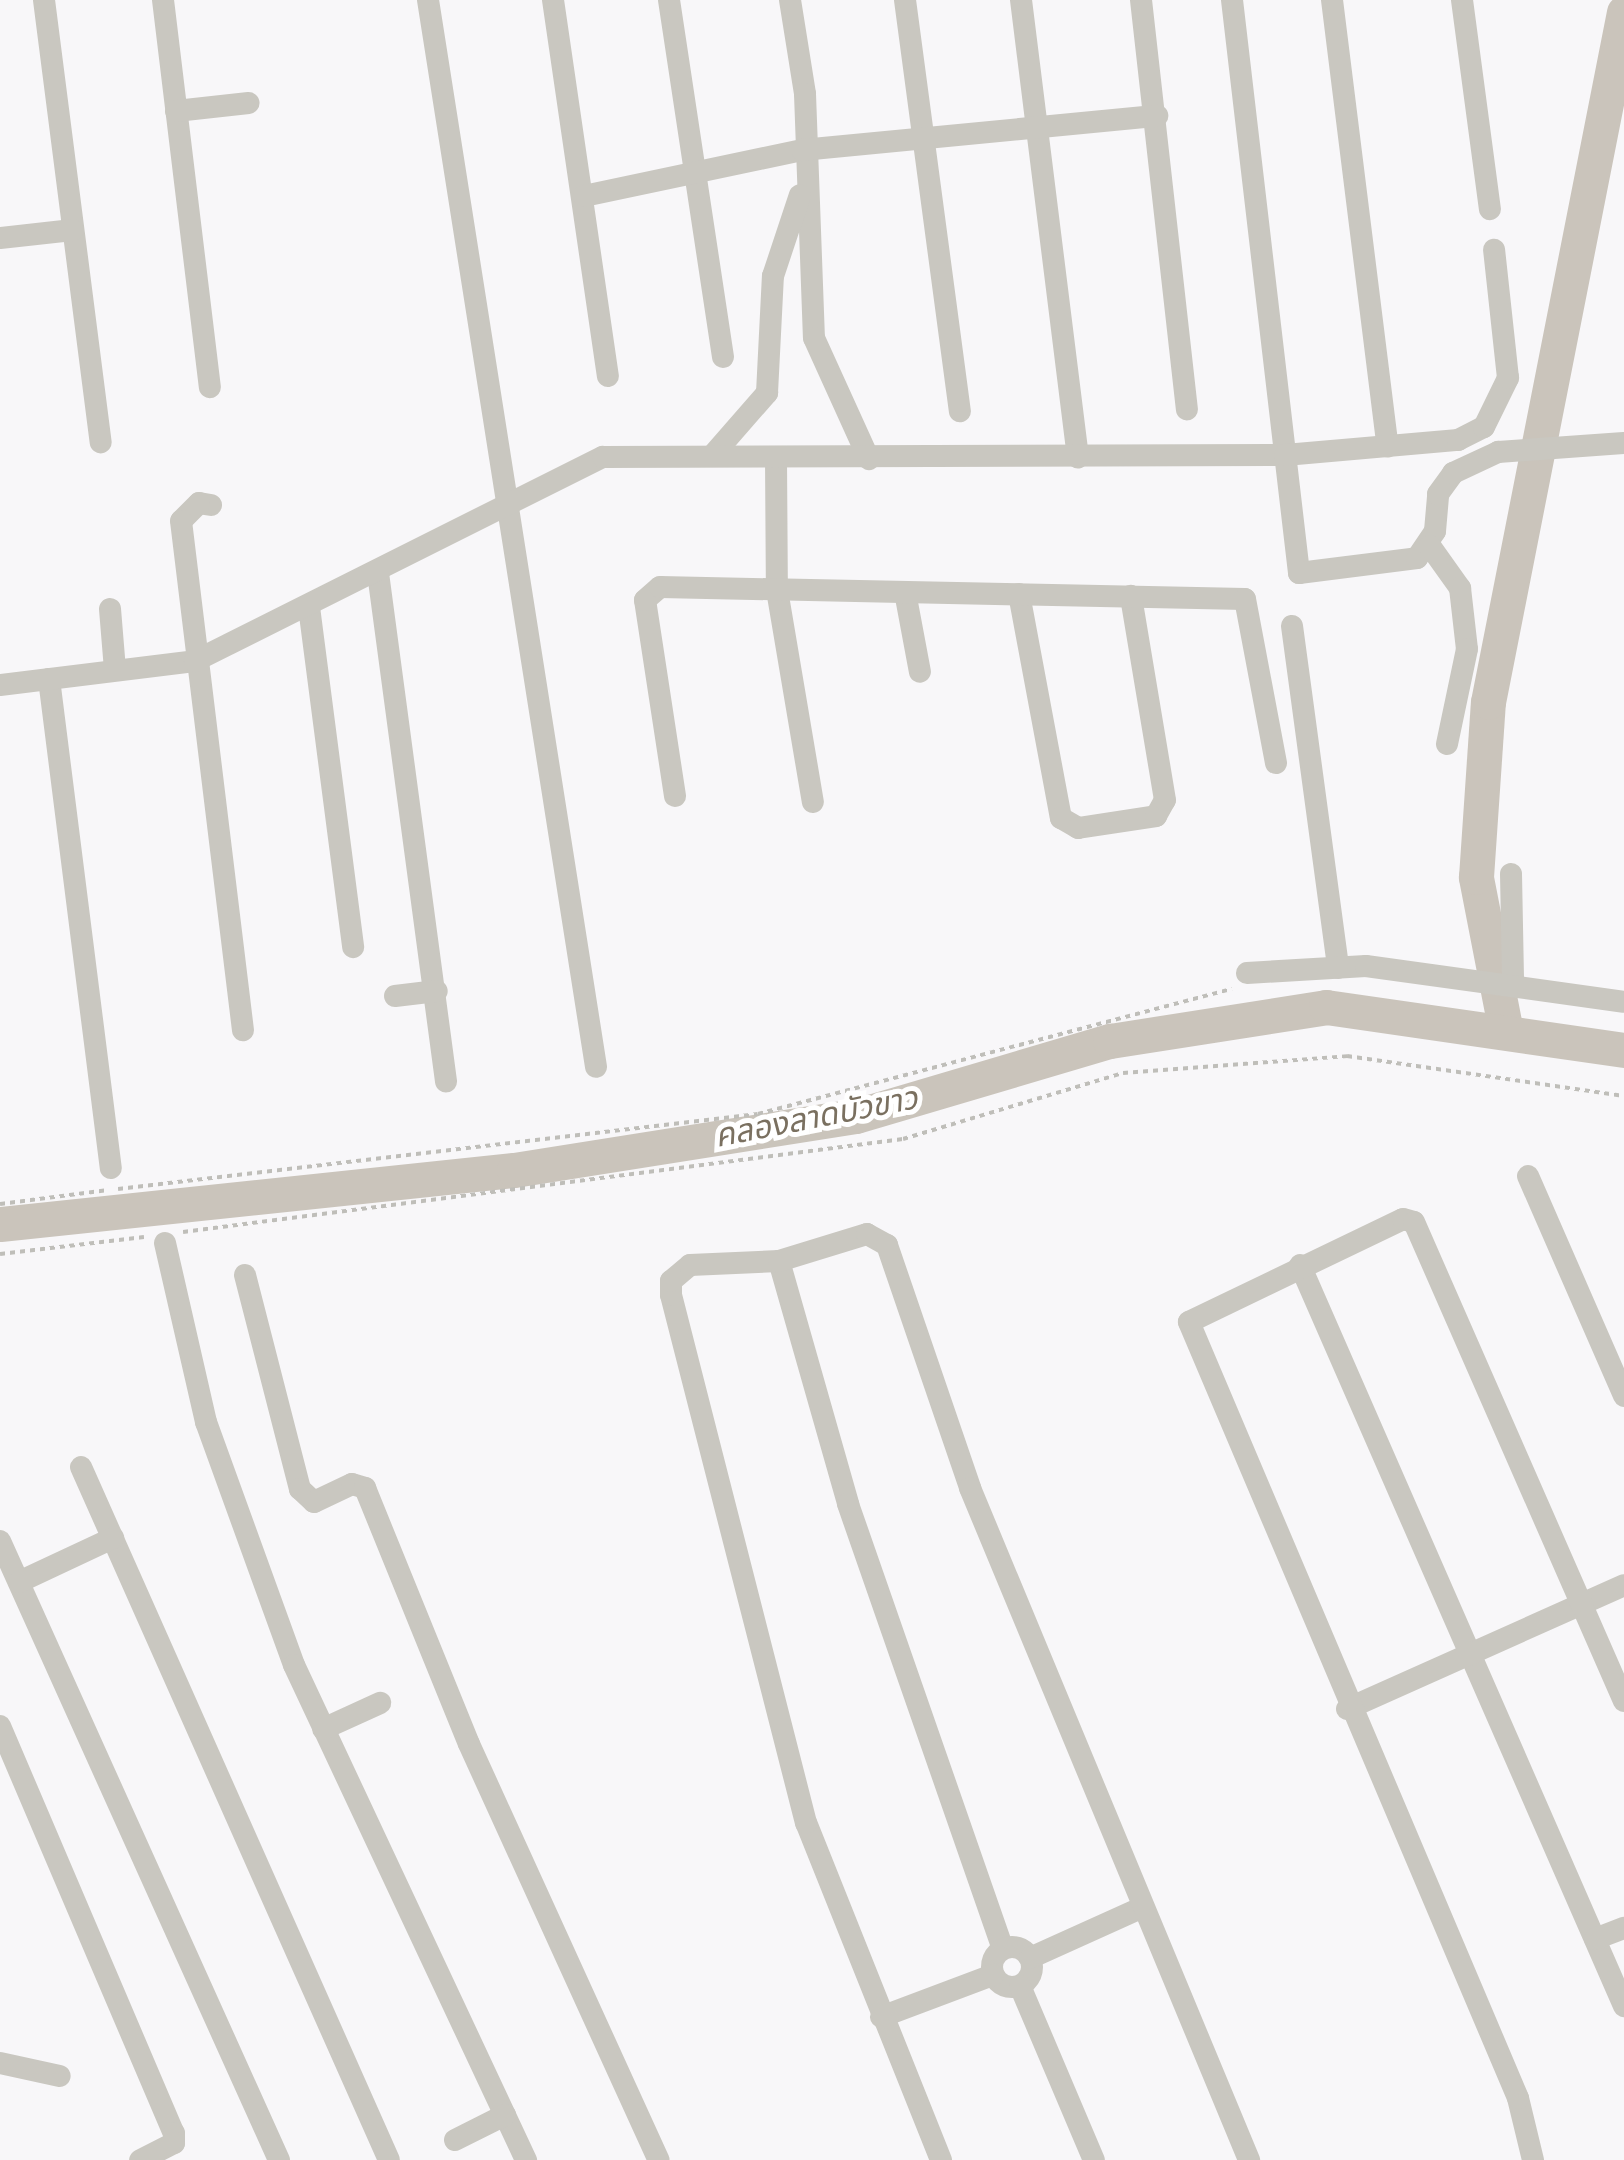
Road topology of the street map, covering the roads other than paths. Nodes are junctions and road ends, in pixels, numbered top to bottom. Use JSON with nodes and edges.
{"nodes":[{"id":1,"x":44,"y":0,"type":"edge"},
{"id":2,"x":163,"y":0,"type":"edge"},
{"id":3,"x":428,"y":0,"type":"edge"},
{"id":4,"x":553,"y":0,"type":"edge"},
{"id":5,"x":670,"y":0,"type":"edge"},
{"id":6,"x":790,"y":0,"type":"edge"},
{"id":7,"x":905,"y":0,"type":"edge"},
{"id":8,"x":1021,"y":0,"type":"edge"},
{"id":9,"x":1141,"y":0,"type":"edge"},
{"id":10,"x":1232,"y":0,"type":"edge"},
{"id":11,"x":1332,"y":0,"type":"edge"},
{"id":12,"x":1462,"y":0,"type":"edge"},
{"id":13,"x":249,"y":103,"type":"dead end"},
{"id":14,"x":176,"y":111,"type":"junction"},
{"id":15,"x":1157,"y":116,"type":"junction"},
{"id":16,"x":1036,"y":130,"type":"junction"},
{"id":17,"x":922,"y":143,"type":"junction"},
{"id":18,"x":802,"y":150,"type":"junction"},
{"id":19,"x":699,"y":175,"type":"junction"},
{"id":20,"x":803,"y":189,"type":"junction"},
{"id":21,"x":584,"y":196,"type":"junction"},
{"id":22,"x":1490,"y":210,"type":"dead end"},
{"id":23,"x":73,"y":230,"type":"junction"},
{"id":24,"x":0,"y":238,"type":"edge"},
{"id":25,"x":1494,"y":250,"type":"dead end"},
{"id":26,"x":723,"y":356,"type":"dead end"},
{"id":27,"x":608,"y":376,"type":"dead end"},
{"id":28,"x":210,"y":386,"type":"dead end"},
{"id":29,"x":1186,"y":409,"type":"dead end"},
{"id":30,"x":960,"y":411,"type":"dead end"},
{"id":31,"x":101,"y":442,"type":"dead end"},
{"id":32,"x":1624,"y":443,"type":"edge"},
{"id":33,"x":1388,"y":447,"type":"junction"},
{"id":34,"x":1285,"y":455,"type":"junction"},
{"id":35,"x":712,"y":456,"type":"junction"},
{"id":36,"x":1078,"y":457,"type":"junction"},
{"id":37,"x":869,"y":459,"type":"junction"},
{"id":38,"x":776,"y":460,"type":"junction"},
{"id":39,"x":211,"y":505,"type":"dead end"},
{"id":40,"x":509,"y":508,"type":"junction"},
{"id":41,"x":1430,"y":546,"type":"junction"},
{"id":42,"x":378,"y":573,"type":"junction"},
{"id":43,"x":777,"y":590,"type":"junction"},
{"id":44,"x":905,"y":592,"type":"junction"},
{"id":45,"x":1019,"y":594,"type":"junction"},
{"id":46,"x":1132,"y":596,"type":"junction"},
{"id":47,"x":309,"y":607,"type":"junction"},
{"id":48,"x":110,"y":609,"type":"dead end"},
{"id":49,"x":1292,"y":626,"type":"dead end"},
{"id":50,"x":195,"y":661,"type":"junction"},
{"id":51,"x":115,"y":670,"type":"junction"},
{"id":52,"x":920,"y":672,"type":"dead end"},
{"id":53,"x":49,"y":679,"type":"junction"},
{"id":54,"x":0,"y":685,"type":"edge"},
{"id":55,"x":1447,"y":744,"type":"dead end"},
{"id":56,"x":1276,"y":763,"type":"dead end"},
{"id":57,"x":675,"y":796,"type":"dead end"},
{"id":58,"x":813,"y":802,"type":"dead end"},
{"id":59,"x":1511,"y":874,"type":"dead end"},
{"id":60,"x":353,"y":947,"type":"dead end"},
{"id":61,"x":1338,"y":968,"type":"junction"},
{"id":62,"x":1247,"y":980,"type":"road end"},
{"id":63,"x":1519,"y":984,"type":"junction"},
{"id":64,"x":436,"y":991,"type":"junction"},
{"id":65,"x":394,"y":996,"type":"dead end"},
{"id":66,"x":1624,"y":1002,"type":"edge"},
{"id":67,"x":243,"y":1030,"type":"dead end"},
{"id":68,"x":596,"y":1067,"type":"dead end"},
{"id":69,"x":446,"y":1081,"type":"dead end"},
{"id":70,"x":112,"y":1168,"type":"dead end"},
{"id":71,"x":1528,"y":1176,"type":"dead end"},
{"id":72,"x":163,"y":1238,"type":"road end"},
{"id":73,"x":779,"y":1261,"type":"junction"},
{"id":74,"x":1300,"y":1265,"type":"junction"},
{"id":75,"x":245,"y":1275,"type":"dead end"},
{"id":76,"x":1624,"y":1396,"type":"edge"},
{"id":77,"x":81,"y":1467,"type":"dead end"},
{"id":78,"x":113,"y":1538,"type":"junction"},
{"id":79,"x":0,"y":1541,"type":"edge"},
{"id":80,"x":19,"y":1582,"type":"junction"},
{"id":81,"x":1624,"y":1585,"type":"edge"},
{"id":82,"x":1582,"y":1603,"type":"junction"},
{"id":83,"x":1469,"y":1654,"type":"junction"},
{"id":84,"x":1624,"y":1701,"type":"edge"},
{"id":85,"x":380,"y":1703,"type":"dead end"},
{"id":86,"x":1348,"y":1709,"type":"junction"},
{"id":87,"x":0,"y":1726,"type":"edge"},
{"id":88,"x":322,"y":1729,"type":"junction"},
{"id":89,"x":1143,"y":1907,"type":"junction"},
{"id":90,"x":1624,"y":1928,"type":"edge"},
{"id":91,"x":1595,"y":1940,"type":"junction"},
{"id":92,"x":1003,"y":1949,"type":"junction"},
{"id":93,"x":1030,"y":1958,"type":"junction"},
{"id":94,"x":994,"y":1975,"type":"junction"},
{"id":95,"x":1020,"y":1986,"type":"junction"},
{"id":96,"x":1624,"y":2006,"type":"edge"},
{"id":97,"x":881,"y":2018,"type":"junction"},
{"id":98,"x":0,"y":2063,"type":"edge"},
{"id":99,"x":60,"y":2076,"type":"dead end"},
{"id":100,"x":504,"y":2114,"type":"junction"},
{"id":101,"x":455,"y":2140,"type":"dead end"},
{"id":102,"x":140,"y":2160,"type":"edge"},
{"id":103,"x":278,"y":2160,"type":"edge"},
{"id":104,"x":389,"y":2160,"type":"edge"},
{"id":105,"x":526,"y":2160,"type":"edge"},
{"id":106,"x":659,"y":2160,"type":"edge"},
{"id":107,"x":941,"y":2160,"type":"edge"},
{"id":108,"x":1094,"y":2160,"type":"edge"},
{"id":109,"x":1249,"y":2160,"type":"edge"},
{"id":110,"x":1533,"y":2160,"type":"edge"}],
"edges":[{"from":1,"to":23,"type":"street"},
{"from":2,"to":14,"type":"street"},
{"from":3,"to":40,"type":"street"},
{"from":4,"to":21,"type":"street"},
{"from":5,"to":19,"type":"street"},
{"from":6,"to":18,"type":"street"},
{"from":7,"to":17,"type":"street"},
{"from":8,"to":16,"type":"street"},
{"from":9,"to":15,"type":"street"},
{"from":10,"to":34,"type":"street"},
{"from":11,"to":33,"type":"street"},
{"from":12,"to":22,"type":"street"},
{"from":13,"to":14,"type":"street"},
{"from":14,"to":28,"type":"street"},
{"from":15,"to":16,"type":"street"},
{"from":15,"to":29,"type":"street"},
{"from":16,"to":17,"type":"street"},
{"from":16,"to":36,"type":"street"},
{"from":17,"to":18,"type":"street"},
{"from":17,"to":30,"type":"street"},
{"from":18,"to":19,"type":"street"},
{"from":18,"to":20,"type":"street"},
{"from":19,"to":21,"type":"street"},
{"from":19,"to":26,"type":"street"},
{"from":20,"to":35,"type":"street"},
{"from":20,"to":37,"type":"street"},
{"from":21,"to":27,"type":"street"},
{"from":23,"to":24,"type":"street"},
{"from":23,"to":31,"type":"street"},
{"from":25,"to":33,"type":"street"},
{"from":32,"to":41,"type":"street"},
{"from":33,"to":34,"type":"street"},
{"from":34,"to":36,"type":"street"},
{"from":34,"to":41,"type":"street"},
{"from":35,"to":38,"type":"street"},
{"from":35,"to":40,"type":"street"},
{"from":36,"to":37,"type":"street"},
{"from":37,"to":38,"type":"street"},
{"from":38,"to":43,"type":"street"},
{"from":39,"to":50,"type":"street"},
{"from":40,"to":42,"type":"street"},
{"from":40,"to":68,"type":"street"},
{"from":41,"to":55,"type":"street"},
{"from":42,"to":47,"type":"street"},
{"from":42,"to":64,"type":"street"},
{"from":43,"to":44,"type":"street"},
{"from":43,"to":57,"type":"street"},
{"from":43,"to":58,"type":"street"},
{"from":44,"to":45,"type":"street"},
{"from":44,"to":52,"type":"street"},
{"from":45,"to":46,"type":"street"},
{"from":45,"to":46,"type":"street"},
{"from":46,"to":56,"type":"street"},
{"from":47,"to":50,"type":"street"},
{"from":47,"to":60,"type":"street"},
{"from":48,"to":51,"type":"street"},
{"from":49,"to":61,"type":"street"},
{"from":50,"to":51,"type":"street"},
{"from":50,"to":67,"type":"street"},
{"from":51,"to":53,"type":"street"},
{"from":53,"to":54,"type":"street"},
{"from":53,"to":70,"type":"street"},
{"from":59,"to":63,"type":"street"},
{"from":61,"to":62,"type":"street"},
{"from":61,"to":63,"type":"street"},
{"from":63,"to":66,"type":"street"},
{"from":64,"to":65,"type":"street"},
{"from":64,"to":69,"type":"street"},
{"from":71,"to":76,"type":"street"},
{"from":72,"to":88,"type":"street"},
{"from":73,"to":89,"type":"street"},
{"from":73,"to":92,"type":"street"},
{"from":73,"to":97,"type":"street"},
{"from":74,"to":82,"type":"street"},
{"from":74,"to":83,"type":"street"},
{"from":74,"to":86,"type":"street"},
{"from":75,"to":106,"type":"street"},
{"from":77,"to":78,"type":"street"},
{"from":78,"to":80,"type":"street"},
{"from":78,"to":104,"type":"street"},
{"from":79,"to":80,"type":"street"},
{"from":80,"to":103,"type":"street"},
{"from":81,"to":82,"type":"street"},
{"from":82,"to":83,"type":"street"},
{"from":82,"to":84,"type":"street"},
{"from":83,"to":86,"type":"street"},
{"from":83,"to":91,"type":"street"},
{"from":85,"to":88,"type":"street"},
{"from":86,"to":110,"type":"street"},
{"from":87,"to":102,"type":"street"},
{"from":88,"to":100,"type":"street"},
{"from":89,"to":93,"type":"street"},
{"from":89,"to":109,"type":"street"},
{"from":90,"to":91,"type":"street"},
{"from":91,"to":96,"type":"street"},
{"from":92,"to":93,"type":"street"},
{"from":92,"to":94,"type":"street"},
{"from":93,"to":95,"type":"street"},
{"from":94,"to":95,"type":"street"},
{"from":94,"to":97,"type":"street"},
{"from":95,"to":108,"type":"street"},
{"from":97,"to":107,"type":"street"},
{"from":98,"to":99,"type":"street"},
{"from":100,"to":101,"type":"street"},
{"from":100,"to":105,"type":"street"}]}
